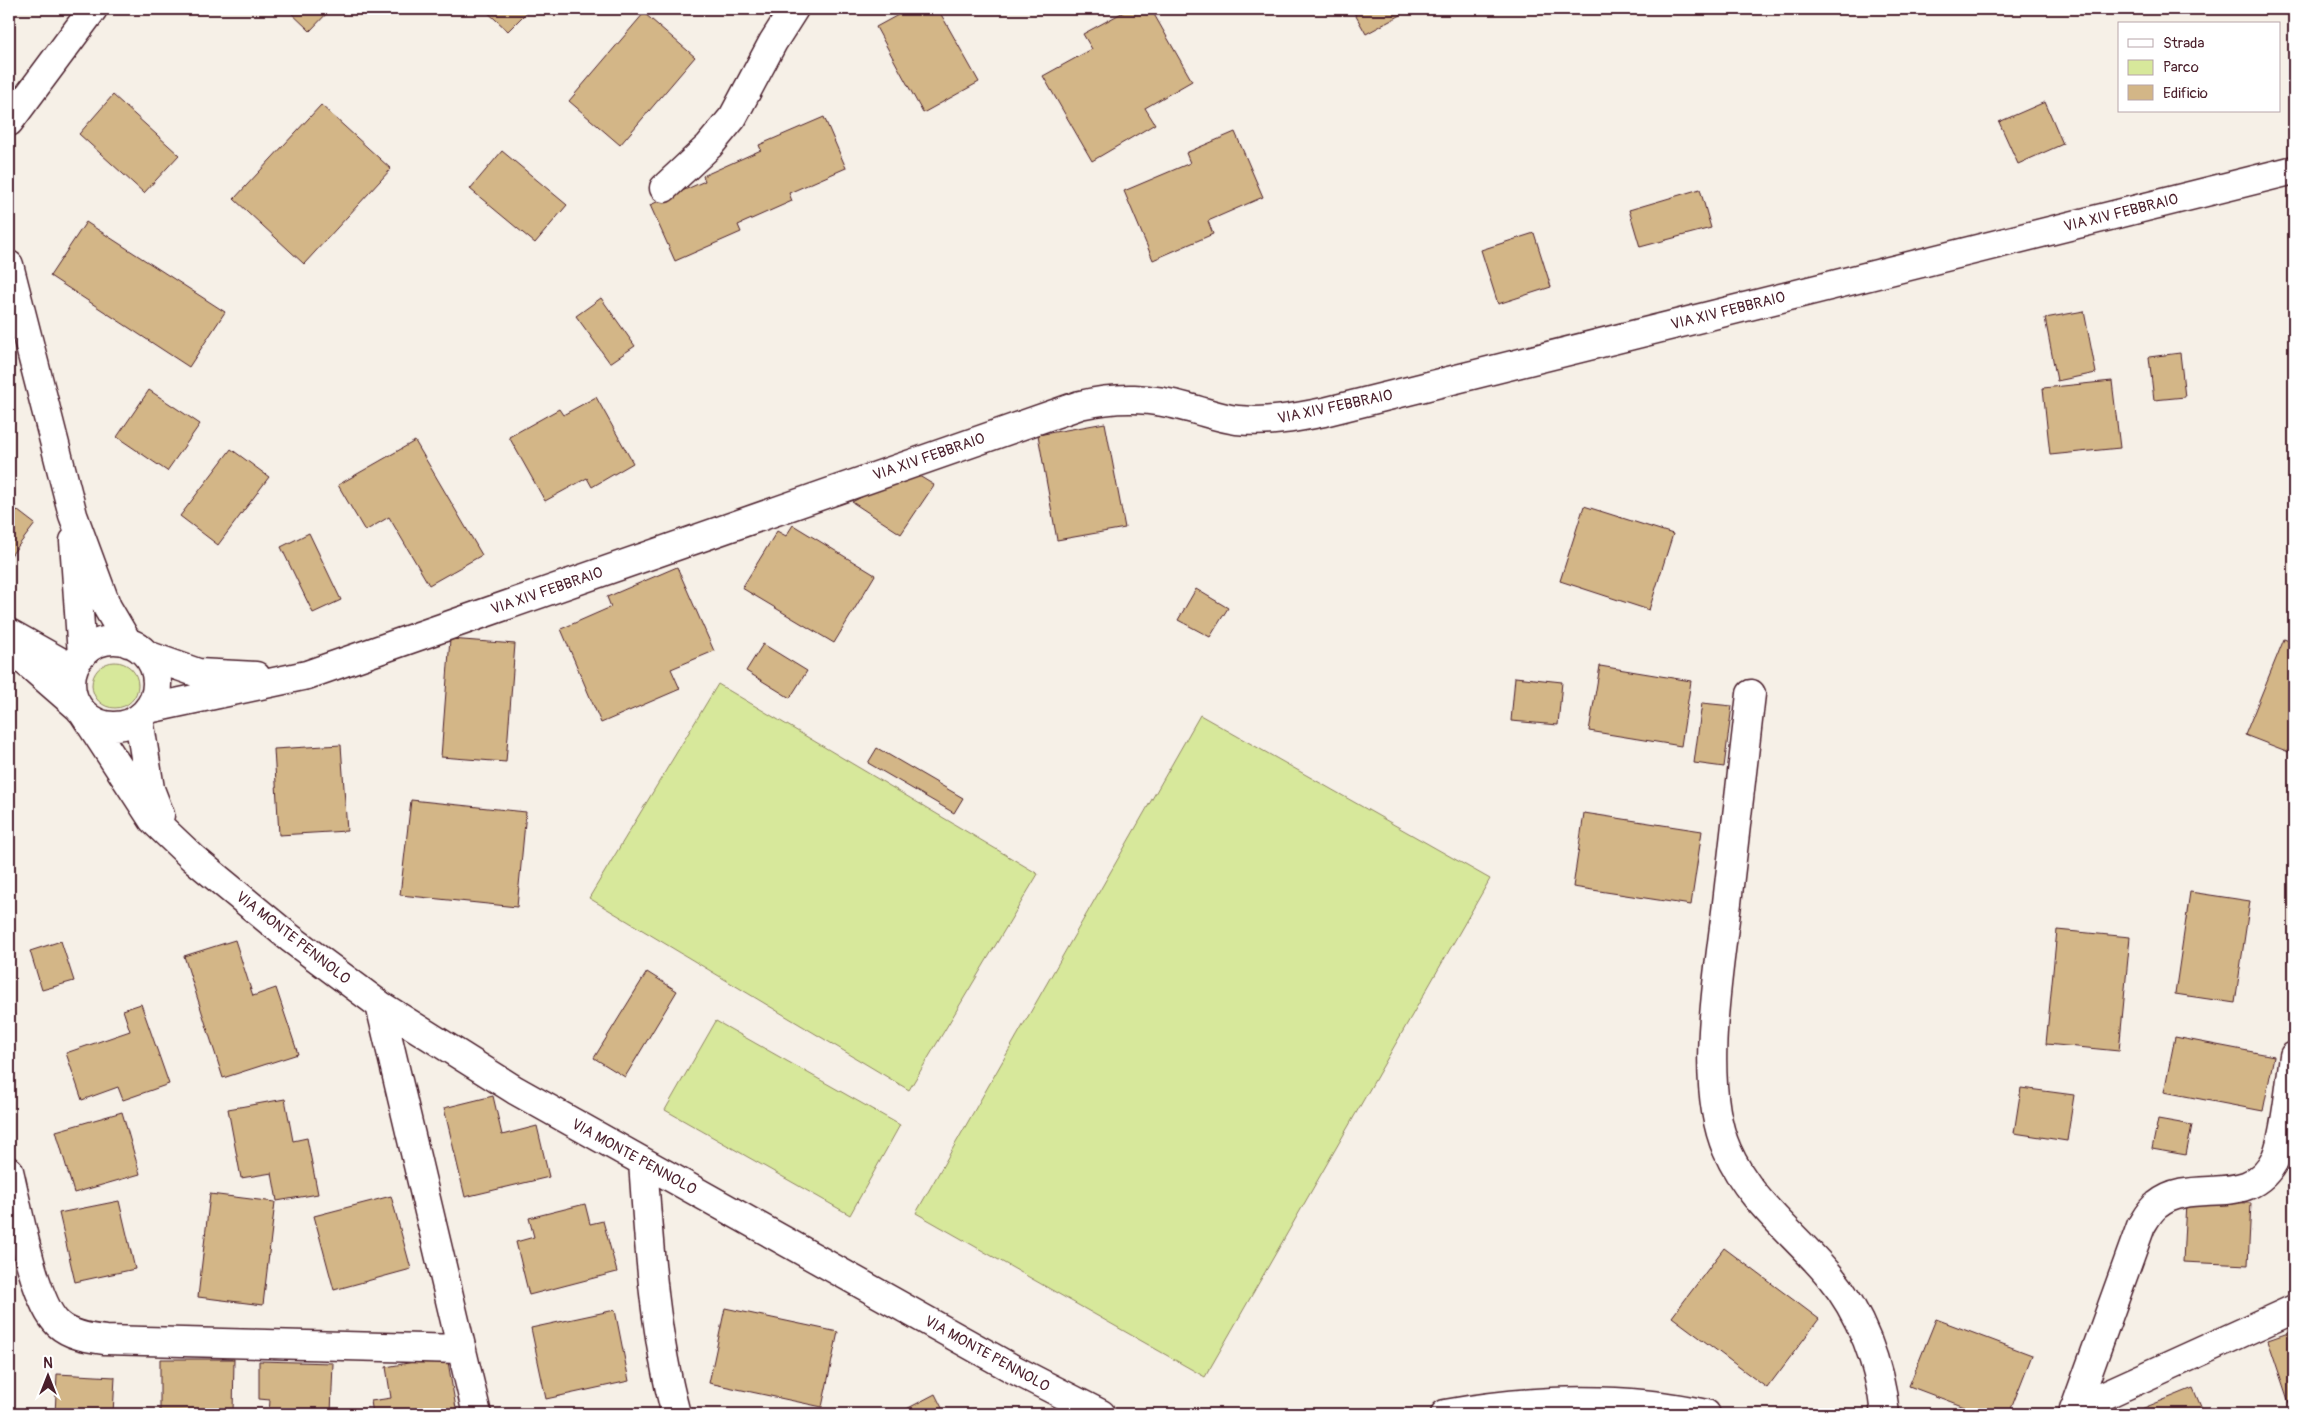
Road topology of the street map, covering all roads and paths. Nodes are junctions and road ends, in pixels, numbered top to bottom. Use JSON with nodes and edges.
{"nodes":[{"id":1,"x":794,"y":9,"type":"edge"},
{"id":2,"x":81,"y":15,"type":"edge"},
{"id":3,"x":9,"y":122,"type":"edge"},
{"id":4,"x":2294,"y":170,"type":"edge"},
{"id":5,"x":664,"y":188,"type":"dead end"},
{"id":6,"x":9,"y":265,"type":"edge"},
{"id":7,"x":73,"y":515,"type":"junction"},
{"id":8,"x":9,"y":632,"type":"edge"},
{"id":9,"x":9,"y":647,"type":"edge"},
{"id":10,"x":137,"y":649,"type":"junction"},
{"id":11,"x":78,"y":662,"type":"junction"},
{"id":12,"x":307,"y":675,"type":"junction"},
{"id":13,"x":1751,"y":694,"type":"dead end"},
{"id":14,"x":82,"y":711,"type":"junction"},
{"id":15,"x":144,"y":714,"type":"junction"},
{"id":16,"x":193,"y":858,"type":"junction"},
{"id":17,"x":380,"y":1005,"type":"junction"},
{"id":18,"x":2294,"y":1056,"type":"edge"},
{"id":19,"x":643,"y":1162,"type":"junction"},
{"id":20,"x":9,"y":1171,"type":"edge"},
{"id":21,"x":2294,"y":1309,"type":"edge"},
{"id":22,"x":461,"y":1349,"type":"junction"},
{"id":23,"x":2074,"y":1412,"type":"edge"},
{"id":24,"x":477,"y":1414,"type":"edge"},
{"id":25,"x":676,"y":1414,"type":"edge"},
{"id":26,"x":1101,"y":1414,"type":"edge"},
{"id":27,"x":1445,"y":1414,"type":"edge"},
{"id":28,"x":1706,"y":1414,"type":"edge"},
{"id":29,"x":1885,"y":1414,"type":"edge"}],
"edges":[{"from":1,"to":5,"type":"street"},
{"from":2,"to":3,"type":"street"},
{"from":4,"to":12,"type":"street","name":"VIA XIV FEBBRAIO"},
{"from":6,"to":7,"type":"street"},
{"from":7,"to":10,"type":"street"},
{"from":7,"to":11,"type":"street"},
{"from":8,"to":11,"type":"street"},
{"from":9,"to":14,"type":"street","name":"VIA MONTE PENNOLO"},
{"from":10,"to":11,"type":"street"},
{"from":10,"to":12,"type":"street","name":"VIA XIV FEBBRAIO"},
{"from":10,"to":15,"type":"street"},
{"from":11,"to":14,"type":"street"},
{"from":12,"to":15,"type":"street","name":"VIA XIV FEBBRAIO"},
{"from":13,"to":29,"type":"street"},
{"from":14,"to":15,"type":"street"},
{"from":14,"to":16,"type":"street","name":"VIA MONTE PENNOLO"},
{"from":15,"to":16,"type":"street","name":"VIA MONTE PENNOLO"},
{"from":16,"to":17,"type":"street","name":"VIA MONTE PENNOLO"},
{"from":17,"to":19,"type":"street","name":"VIA MONTE PENNOLO"},
{"from":17,"to":22,"type":"street"},
{"from":18,"to":23,"type":"street"},
{"from":19,"to":25,"type":"street"},
{"from":19,"to":26,"type":"street","name":"VIA MONTE PENNOLO"},
{"from":20,"to":22,"type":"street"},
{"from":21,"to":23,"type":"street"},
{"from":22,"to":24,"type":"street"},
{"from":27,"to":28,"type":"street"}]}
